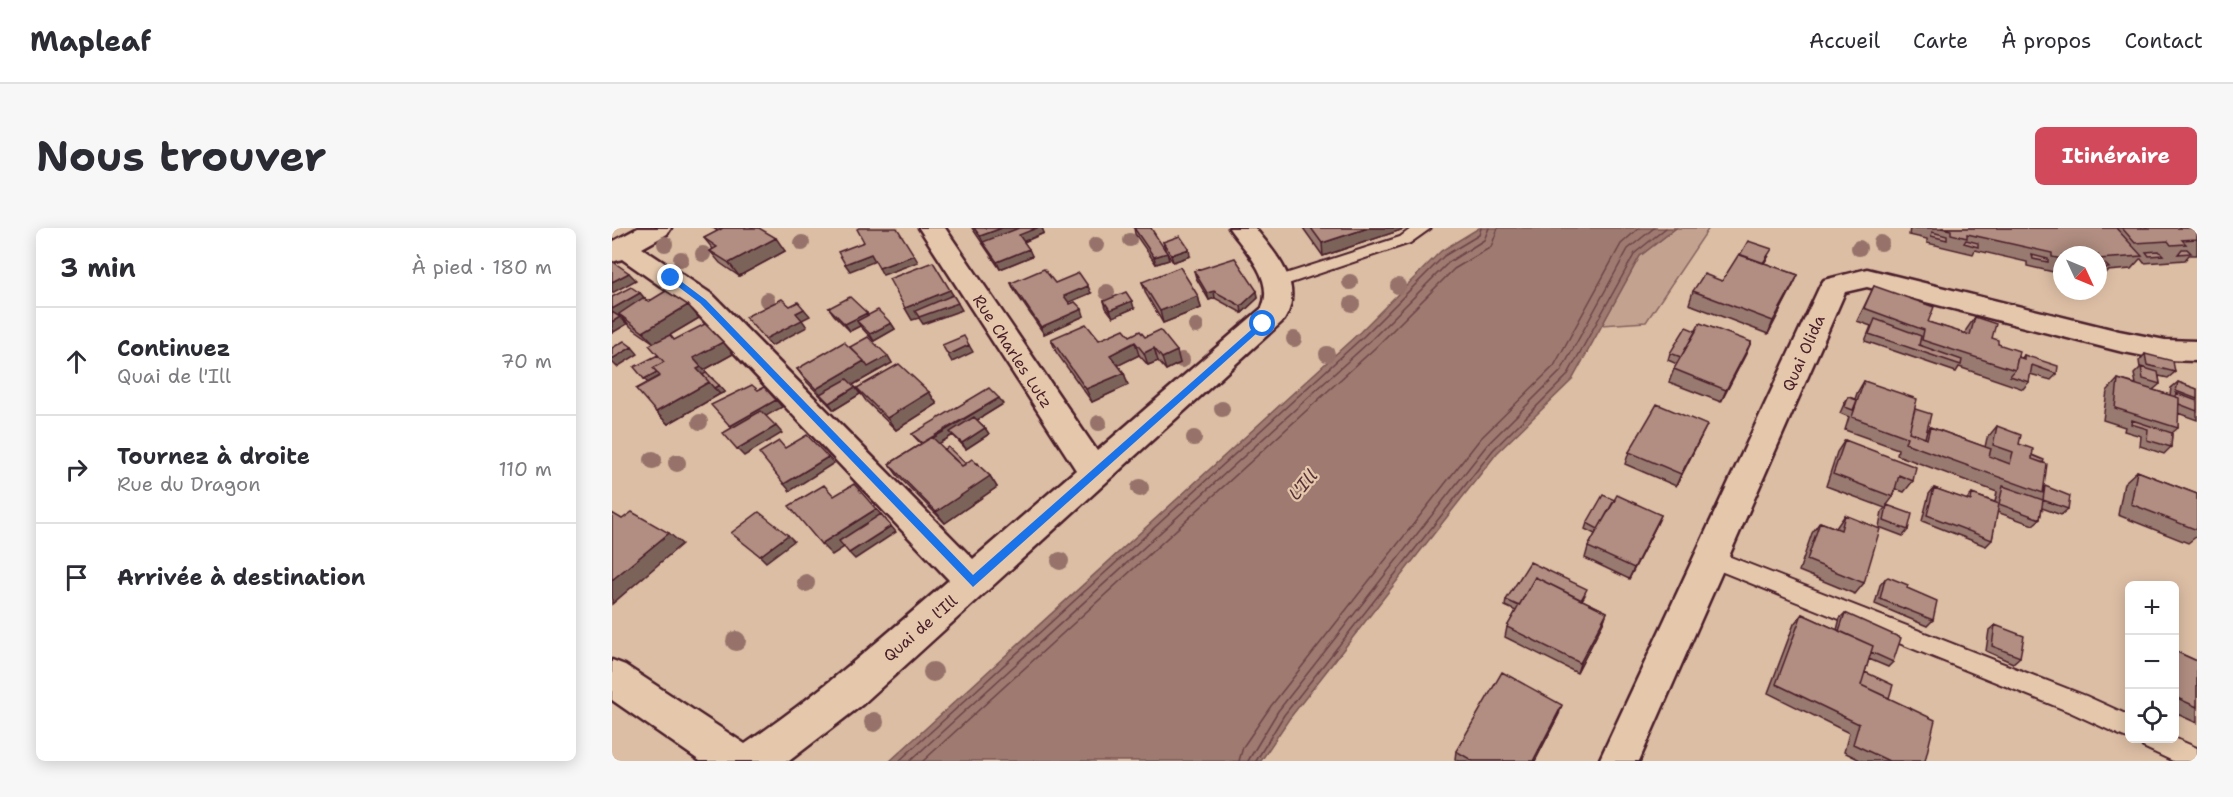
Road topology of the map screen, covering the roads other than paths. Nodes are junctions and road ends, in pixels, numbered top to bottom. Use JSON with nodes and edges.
{"nodes":[{"id":1,"x":658,"y":228,"type":"edge"},
{"id":2,"x":932,"y":228,"type":"edge"},
{"id":3,"x":1242,"y":228,"type":"edge"},
{"id":4,"x":1424,"y":228,"type":"edge"},
{"id":5,"x":618,"y":250,"type":"edge"},
{"id":6,"x":1279,"y":282,"type":"junction"},
{"id":7,"x":2197,"y":351,"type":"edge"},
{"id":8,"x":1095,"y":473,"type":"junction"},
{"id":9,"x":1710,"y":558,"type":"junction"},
{"id":10,"x":973,"y":582,"type":"junction"},
{"id":11,"x":612,"y":678,"type":"edge"},
{"id":12,"x":2125,"y":726,"type":"edge"},
{"id":13,"x":2161,"y":743,"type":"edge"},
{"id":14,"x":2197,"y":760,"type":"edge"},
{"id":15,"x":735,"y":761,"type":"edge"},
{"id":16,"x":755,"y":761,"type":"edge"},
{"id":17,"x":1619,"y":761,"type":"edge"}],
"edges":[{"from":1,"to":5,"type":"street"},
{"from":2,"to":8,"type":"street","name":"Rue Charles Lutz"},
{"from":3,"to":6,"type":"street"},
{"from":4,"to":6,"type":"lane"},
{"from":5,"to":10,"type":"street"},
{"from":6,"to":8,"type":"street","name":"Quai de l'Ill"},
{"from":7,"to":9,"type":"street","name":"Quai Olida"},
{"from":8,"to":10,"type":"street","name":"Quai de l'Ill"},
{"from":9,"to":12,"type":"lane"},
{"from":9,"to":17,"type":"street","name":"Quai Olida"},
{"from":10,"to":16,"type":"street","name":"Quai de l'Ill"},
{"from":11,"to":15,"type":"street"},
{"from":13,"to":14,"type":"lane"}]}
